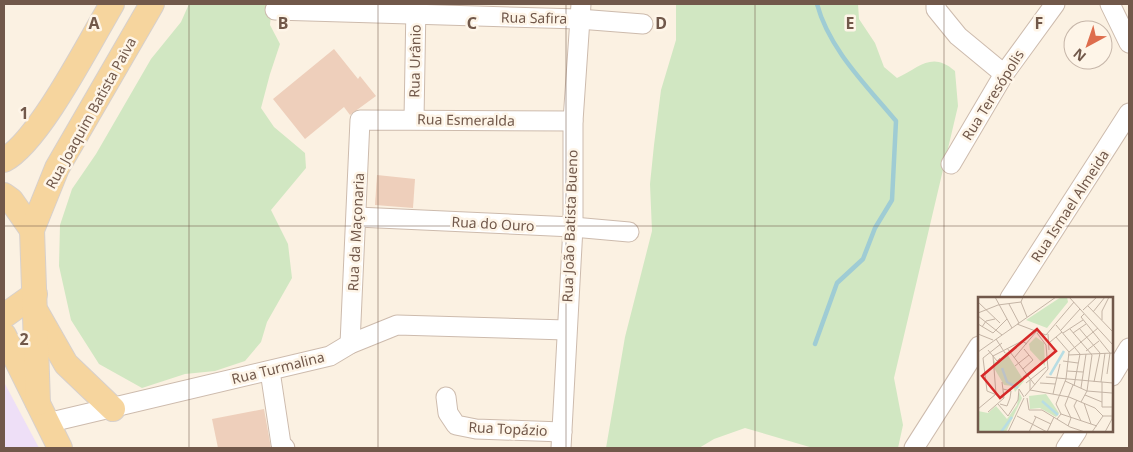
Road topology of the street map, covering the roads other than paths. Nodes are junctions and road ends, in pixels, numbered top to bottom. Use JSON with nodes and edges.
{"nodes":[{"id":1,"x":112,"y":4,"type":"edge"},
{"id":2,"x":152,"y":4,"type":"edge"},
{"id":3,"x":936,"y":4,"type":"edge"},
{"id":4,"x":1055,"y":4,"type":"edge"},
{"id":5,"x":1110,"y":4,"type":"edge"},
{"id":6,"x":275,"y":10,"type":"dead end"},
{"id":7,"x":416,"y":10,"type":"edge"},
{"id":8,"x":580,"y":12,"type":"edge"},
{"id":9,"x":643,"y":24,"type":"dead end"},
{"id":10,"x":1129,"y":43,"type":"edge"},
{"id":11,"x":1004,"y":74,"type":"junction"},
{"id":12,"x":1129,"y":113,"type":"edge"},
{"id":13,"x":414,"y":119,"type":"junction"},
{"id":14,"x":360,"y":120,"type":"joint"},
{"id":15,"x":573,"y":121,"type":"junction"},
{"id":16,"x":4,"y":160,"type":"edge"},
{"id":17,"x":951,"y":164,"type":"dead end"},
{"id":18,"x":4,"y":195,"type":"edge"},
{"id":19,"x":357,"y":217,"type":"junction"},
{"id":20,"x":573,"y":227,"type":"junction"},
{"id":21,"x":32,"y":230,"type":"junction"},
{"id":22,"x":629,"y":232,"type":"dead end"},
{"id":23,"x":1011,"y":297,"type":"edge"},
{"id":24,"x":35,"y":303,"type":"junction"},
{"id":25,"x":4,"y":316,"type":"edge"},
{"id":26,"x":566,"y":330,"type":"junction"},
{"id":27,"x":4,"y":335,"type":"edge"},
{"id":28,"x":350,"y":344,"type":"junction"},
{"id":29,"x":978,"y":348,"type":"edge"},
{"id":30,"x":1129,"y":348,"type":"edge"},
{"id":31,"x":270,"y":370,"type":"junction"},
{"id":32,"x":1113,"y":374,"type":"edge"},
{"id":33,"x":446,"y":397,"type":"dead end"},
{"id":34,"x":113,"y":409,"type":"junction"},
{"id":35,"x":43,"y":413,"type":"junction"},
{"id":36,"x":561,"y":440,"type":"edge"},
{"id":37,"x":60,"y":448,"type":"edge"},
{"id":38,"x":284,"y":448,"type":"edge"},
{"id":39,"x":914,"y":448,"type":"edge"}],
"edges":[{"from":1,"to":16,"type":"main road"},
{"from":2,"to":21,"type":"main road","name":"Rua Joaquim Batista Paiva"},
{"from":3,"to":11,"type":"street"},
{"from":4,"to":11,"type":"street","name":"Rua Teresópolis"},
{"from":5,"to":10,"type":"street"},
{"from":6,"to":7,"type":"street","name":"Rua Safira"},
{"from":7,"to":8,"type":"street","name":"Rua Safira"},
{"from":7,"to":13,"type":"street","name":"Rua Urânio"},
{"from":8,"to":9,"type":"street","name":"Rua Safira"},
{"from":8,"to":15,"type":"street","name":"Rua João Batista Bueno"},
{"from":11,"to":17,"type":"street","name":"Rua Teresópolis"},
{"from":12,"to":23,"type":"street","name":"Rua Ismael Almeida"},
{"from":13,"to":14,"type":"street","name":"Rua Esmeralda"},
{"from":13,"to":15,"type":"street","name":"Rua Esmeralda"},
{"from":14,"to":19,"type":"street","name":"Rua da Maçonaria"},
{"from":15,"to":20,"type":"street","name":"Rua João Batista Bueno"},
{"from":18,"to":21,"type":"main road"},
{"from":19,"to":20,"type":"street","name":"Rua do Ouro"},
{"from":19,"to":28,"type":"street","name":"Rua da Maçonaria"},
{"from":20,"to":22,"type":"street","name":"Rua do Ouro"},
{"from":20,"to":26,"type":"street","name":"Rua João Batista Bueno"},
{"from":21,"to":24,"type":"main road","name":"Rua Joaquim Batista Paiva"},
{"from":24,"to":25,"type":"main road"},
{"from":24,"to":34,"type":"main road"},
{"from":24,"to":35,"type":"main road","name":"Rua Joaquim Batista Paiva"},
{"from":26,"to":28,"type":"street","name":"Rua Turmalina"},
{"from":26,"to":36,"type":"street","name":"Rua João Batista Bueno"},
{"from":27,"to":35,"type":"main road"},
{"from":28,"to":31,"type":"street","name":"Rua Turmalina"},
{"from":29,"to":39,"type":"street"},
{"from":30,"to":32,"type":"street"},
{"from":31,"to":34,"type":"street","name":"Rua Turmalina"},
{"from":31,"to":38,"type":"street"},
{"from":33,"to":36,"type":"street","name":"Rua Topázio"},
{"from":34,"to":35,"type":"street","name":"Rua Turmalina"},
{"from":35,"to":37,"type":"main road"}]}
